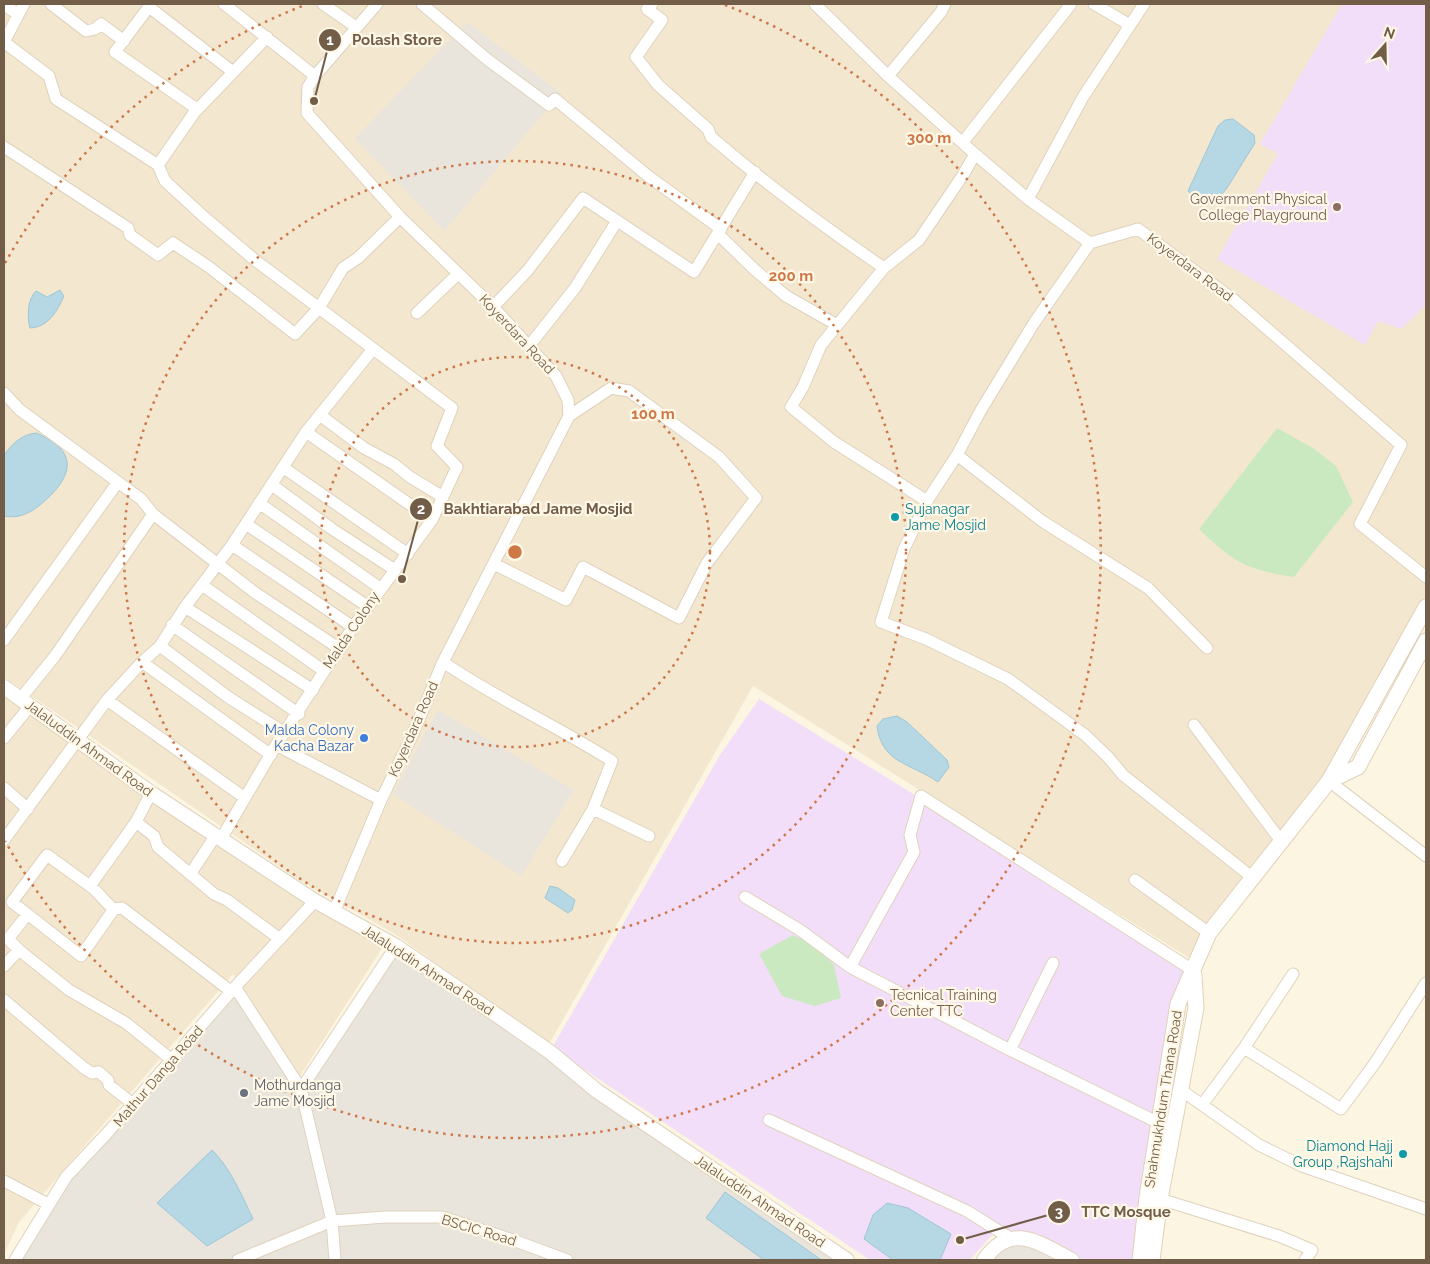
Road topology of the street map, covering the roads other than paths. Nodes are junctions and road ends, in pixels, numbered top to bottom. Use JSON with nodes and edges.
{"nodes":[{"id":1,"x":50,"y":4,"type":"edge"},
{"id":2,"x":224,"y":4,"type":"edge"},
{"id":3,"x":324,"y":4,"type":"edge"},
{"id":4,"x":377,"y":4,"type":"edge"},
{"id":5,"x":422,"y":4,"type":"edge"},
{"id":6,"x":652,"y":4,"type":"edge"},
{"id":7,"x":815,"y":4,"type":"edge"},
{"id":8,"x":945,"y":4,"type":"edge"},
{"id":9,"x":1071,"y":4,"type":"edge"},
{"id":10,"x":1094,"y":4,"type":"edge"},
{"id":11,"x":1144,"y":4,"type":"edge"},
{"id":12,"x":4,"y":5,"type":"edge"},
{"id":13,"x":150,"y":6,"type":"edge"},
{"id":14,"x":21,"y":9,"type":"edge"},
{"id":15,"x":1130,"y":25,"type":"junction"},
{"id":16,"x":356,"y":27,"type":"junction"},
{"id":17,"x":267,"y":37,"type":"junction"},
{"id":18,"x":124,"y":41,"type":"junction"},
{"id":19,"x":4,"y":42,"type":"edge"},
{"id":20,"x":233,"y":72,"type":"junction"},
{"id":21,"x":315,"y":76,"type":"junction"},
{"id":22,"x":888,"y":76,"type":"junction"},
{"id":23,"x":197,"y":110,"type":"junction"},
{"id":24,"x":963,"y":142,"type":"junction"},
{"id":25,"x":4,"y":147,"type":"edge"},
{"id":26,"x":975,"y":154,"type":"junction"},
{"id":27,"x":158,"y":165,"type":"junction"},
{"id":28,"x":755,"y":172,"type":"junction"},
{"id":29,"x":1028,"y":199,"type":"junction"},
{"id":30,"x":400,"y":217,"type":"junction"},
{"id":31,"x":617,"y":221,"type":"junction"},
{"id":32,"x":719,"y":231,"type":"junction"},
{"id":33,"x":1090,"y":243,"type":"junction"},
{"id":34,"x":884,"y":268,"type":"junction"},
{"id":35,"x":458,"y":274,"type":"junction"},
{"id":36,"x":493,"y":307,"type":"junction"},
{"id":37,"x":319,"y":308,"type":"junction"},
{"id":38,"x":417,"y":313,"type":"dead end"},
{"id":39,"x":837,"y":325,"type":"junction"},
{"id":40,"x":529,"y":346,"type":"junction"},
{"id":41,"x":373,"y":349,"type":"junction"},
{"id":42,"x":4,"y":393,"type":"edge"},
{"id":43,"x":320,"y":415,"type":"junction"},
{"id":44,"x":569,"y":416,"type":"junction"},
{"id":45,"x":306,"y":432,"type":"junction"},
{"id":46,"x":957,"y":455,"type":"junction"},
{"id":47,"x":284,"y":468,"type":"junction"},
{"id":48,"x":118,"y":482,"type":"junction"},
{"id":49,"x":272,"y":486,"type":"junction"},
{"id":50,"x":443,"y":497,"type":"junction"},
{"id":51,"x":927,"y":501,"type":"junction"},
{"id":52,"x":259,"y":503,"type":"junction"},
{"id":53,"x":153,"y":514,"type":"junction"},
{"id":54,"x":432,"y":520,"type":"junction"},
{"id":55,"x":246,"y":524,"type":"junction"},
{"id":56,"x":232,"y":545,"type":"junction"},
{"id":57,"x":408,"y":554,"type":"junction"},
{"id":58,"x":218,"y":564,"type":"junction"},
{"id":59,"x":494,"y":564,"type":"junction"},
{"id":60,"x":395,"y":570,"type":"junction"},
{"id":61,"x":1426,"y":577,"type":"edge"},
{"id":62,"x":202,"y":585,"type":"junction"},
{"id":63,"x":380,"y":588,"type":"junction"},
{"id":64,"x":367,"y":606,"type":"junction"},
{"id":65,"x":186,"y":607,"type":"junction"},
{"id":66,"x":1426,"y":607,"type":"edge"},
{"id":67,"x":172,"y":625,"type":"junction"},
{"id":68,"x":353,"y":627,"type":"junction"},
{"id":69,"x":4,"y":640,"type":"edge"},
{"id":70,"x":1426,"y":641,"type":"edge"},
{"id":71,"x":160,"y":646,"type":"junction"},
{"id":72,"x":1207,"y":648,"type":"dead end"},
{"id":73,"x":340,"y":649,"type":"junction"},
{"id":74,"x":142,"y":662,"type":"junction"},
{"id":75,"x":443,"y":662,"type":"junction"},
{"id":76,"x":324,"y":670,"type":"junction"},
{"id":77,"x":4,"y":687,"type":"edge"},
{"id":78,"x":313,"y":690,"type":"junction"},
{"id":79,"x":107,"y":700,"type":"junction"},
{"id":80,"x":26,"y":702,"type":"junction"},
{"id":81,"x":299,"y":714,"type":"junction"},
{"id":82,"x":1194,"y":725,"type":"dead end"},
{"id":83,"x":285,"y":732,"type":"junction"},
{"id":84,"x":4,"y":738,"type":"edge"},
{"id":85,"x":78,"y":742,"type":"junction"},
{"id":86,"x":274,"y":750,"type":"junction"},
{"id":87,"x":1329,"y":781,"type":"junction"},
{"id":88,"x":4,"y":788,"type":"edge"},
{"id":89,"x":151,"y":793,"type":"junction"},
{"id":90,"x":246,"y":798,"type":"junction"},
{"id":91,"x":381,"y":800,"type":"junction"},
{"id":92,"x":28,"y":809,"type":"junction"},
{"id":93,"x":593,"y":809,"type":"junction"},
{"id":94,"x":136,"y":822,"type":"junction"},
{"id":95,"x":649,"y":836,"type":"dead end"},
{"id":96,"x":218,"y":837,"type":"junction"},
{"id":97,"x":4,"y":840,"type":"edge"},
{"id":98,"x":1282,"y":841,"type":"junction"},
{"id":99,"x":1426,"y":856,"type":"edge"},
{"id":100,"x":562,"y":861,"type":"dead end"},
{"id":101,"x":191,"y":873,"type":"junction"},
{"id":102,"x":1253,"y":878,"type":"junction"},
{"id":103,"x":1135,"y":880,"type":"dead end"},
{"id":104,"x":90,"y":886,"type":"junction"},
{"id":105,"x":745,"y":897,"type":"dead end"},
{"id":106,"x":315,"y":901,"type":"junction"},
{"id":107,"x":114,"y":909,"type":"junction"},
{"id":108,"x":334,"y":912,"type":"junction"},
{"id":109,"x":27,"y":915,"type":"junction"},
{"id":110,"x":1209,"y":934,"type":"junction"},
{"id":111,"x":6,"y":937,"type":"edge"},
{"id":112,"x":280,"y":939,"type":"junction"},
{"id":113,"x":396,"y":946,"type":"junction"},
{"id":114,"x":19,"y":950,"type":"junction"},
{"id":115,"x":1053,"y":963,"type":"dead end"},
{"id":116,"x":4,"y":966,"type":"edge"},
{"id":117,"x":850,"y":967,"type":"junction"},
{"id":118,"x":1194,"y":970,"type":"junction"},
{"id":119,"x":1293,"y":974,"type":"dead end"},
{"id":120,"x":1426,"y":983,"type":"edge"},
{"id":121,"x":233,"y":989,"type":"junction"},
{"id":122,"x":4,"y":1000,"type":"edge"},
{"id":123,"x":1244,"y":1048,"type":"junction"},
{"id":124,"x":1010,"y":1050,"type":"junction"},
{"id":125,"x":172,"y":1060,"type":"junction"},
{"id":126,"x":301,"y":1089,"type":"junction"},
{"id":127,"x":1181,"y":1090,"type":"junction"},
{"id":128,"x":133,"y":1104,"type":"junction"},
{"id":129,"x":1202,"y":1105,"type":"junction"},
{"id":130,"x":769,"y":1120,"type":"dead end"},
{"id":131,"x":1159,"y":1123,"type":"junction"},
{"id":132,"x":4,"y":1181,"type":"edge"},
{"id":133,"x":1160,"y":1199,"type":"junction"},
{"id":134,"x":48,"y":1204,"type":"junction"},
{"id":135,"x":1426,"y":1209,"type":"edge"},
{"id":136,"x":332,"y":1221,"type":"junction"},
{"id":137,"x":1010,"y":1238,"type":"junction"},
{"id":138,"x":15,"y":1260,"type":"edge"},
{"id":139,"x":238,"y":1260,"type":"edge"},
{"id":140,"x":335,"y":1260,"type":"edge"},
{"id":141,"x":564,"y":1260,"type":"edge"},
{"id":142,"x":847,"y":1260,"type":"edge"},
{"id":143,"x":984,"y":1260,"type":"edge"},
{"id":144,"x":1072,"y":1260,"type":"edge"},
{"id":145,"x":1140,"y":1260,"type":"edge"},
{"id":146,"x":1152,"y":1260,"type":"edge"},
{"id":147,"x":1305,"y":1260,"type":"edge"}],
"edges":[{"from":1,"to":18,"type":"street"},
{"from":2,"to":17,"type":"street"},
{"from":3,"to":16,"type":"street"},
{"from":4,"to":16,"type":"street","name":"Koyerdara Road"},
{"from":5,"to":32,"type":"street"},
{"from":6,"to":28,"type":"street"},
{"from":7,"to":22,"type":"street"},
{"from":8,"to":22,"type":"street"},
{"from":9,"to":24,"type":"street"},
{"from":10,"to":15,"type":"street"},
{"from":11,"to":15,"type":"street"},
{"from":12,"to":14,"type":"street"},
{"from":13,"to":18,"type":"street"},
{"from":13,"to":20,"type":"street"},
{"from":14,"to":19,"type":"street"},
{"from":15,"to":29,"type":"street"},
{"from":16,"to":21,"type":"street","name":"Koyerdara Road"},
{"from":17,"to":20,"type":"street"},
{"from":17,"to":21,"type":"street"},
{"from":18,"to":23,"type":"street"},
{"from":19,"to":27,"type":"street"},
{"from":20,"to":23,"type":"street"},
{"from":21,"to":30,"type":"street","name":"Koyerdara Road"},
{"from":22,"to":24,"type":"street"},
{"from":23,"to":27,"type":"street"},
{"from":24,"to":26,"type":"street"},
{"from":25,"to":37,"type":"street"},
{"from":26,"to":29,"type":"street"},
{"from":26,"to":34,"type":"street"},
{"from":27,"to":37,"type":"street"},
{"from":28,"to":32,"type":"street"},
{"from":28,"to":34,"type":"street"},
{"from":29,"to":33,"type":"street"},
{"from":30,"to":35,"type":"street","name":"Koyerdara Road"},
{"from":30,"to":37,"type":"street"},
{"from":31,"to":32,"type":"street"},
{"from":31,"to":36,"type":"street"},
{"from":31,"to":40,"type":"street"},
{"from":32,"to":39,"type":"street"},
{"from":33,"to":46,"type":"street"},
{"from":33,"to":61,"type":"street","name":"Koyerdara Road"},
{"from":34,"to":39,"type":"street"},
{"from":35,"to":36,"type":"street","name":"Koyerdara Road"},
{"from":35,"to":38,"type":"street"},
{"from":36,"to":40,"type":"street","name":"Koyerdara Road"},
{"from":37,"to":41,"type":"street"},
{"from":39,"to":51,"type":"street"},
{"from":40,"to":44,"type":"street","name":"Koyerdara Road"},
{"from":41,"to":43,"type":"street"},
{"from":41,"to":50,"type":"street","name":"Malda Colony"},
{"from":42,"to":48,"type":"street"},
{"from":43,"to":45,"type":"street"},
{"from":43,"to":50,"type":"street"},
{"from":44,"to":59,"type":"street","name":"Koyerdara Road"},
{"from":44,"to":59,"type":"street"},
{"from":45,"to":47,"type":"street"},
{"from":45,"to":54,"type":"street"},
{"from":46,"to":51,"type":"street"},
{"from":46,"to":72,"type":"street"},
{"from":47,"to":49,"type":"street"},
{"from":47,"to":57,"type":"street"},
{"from":48,"to":53,"type":"street"},
{"from":48,"to":69,"type":"street"},
{"from":49,"to":52,"type":"street"},
{"from":49,"to":60,"type":"street"},
{"from":50,"to":54,"type":"street","name":"Malda Colony"},
{"from":51,"to":102,"type":"street"},
{"from":52,"to":55,"type":"street"},
{"from":52,"to":63,"type":"street"},
{"from":53,"to":58,"type":"street"},
{"from":53,"to":80,"type":"street"},
{"from":54,"to":57,"type":"street","name":"Malda Colony"},
{"from":55,"to":56,"type":"street"},
{"from":55,"to":64,"type":"street"},
{"from":56,"to":58,"type":"street"},
{"from":56,"to":68,"type":"street"},
{"from":57,"to":60,"type":"street","name":"Malda Colony"},
{"from":58,"to":62,"type":"street"},
{"from":58,"to":73,"type":"street"},
{"from":59,"to":75,"type":"street","name":"Koyerdara Road"},
{"from":60,"to":63,"type":"street","name":"Malda Colony"},
{"from":62,"to":65,"type":"street"},
{"from":62,"to":76,"type":"street"},
{"from":63,"to":64,"type":"street","name":"Malda Colony"},
{"from":64,"to":68,"type":"street","name":"Malda Colony"},
{"from":65,"to":67,"type":"street"},
{"from":65,"to":78,"type":"street"},
{"from":66,"to":87,"type":"main road","name":"Shahmukhdum Thana Road"},
{"from":67,"to":71,"type":"street"},
{"from":67,"to":81,"type":"street"},
{"from":68,"to":73,"type":"street","name":"Malda Colony"},
{"from":70,"to":87,"type":"main road","name":"Shahmukhdum Thana Road"},
{"from":71,"to":74,"type":"street"},
{"from":71,"to":83,"type":"street"},
{"from":73,"to":76,"type":"street","name":"Malda Colony"},
{"from":74,"to":79,"type":"street"},
{"from":74,"to":86,"type":"street"},
{"from":75,"to":91,"type":"street","name":"Koyerdara Road"},
{"from":75,"to":93,"type":"street"},
{"from":76,"to":78,"type":"street","name":"Malda Colony"},
{"from":77,"to":80,"type":"street","name":"Jalaluddin Ahmad Road"},
{"from":78,"to":81,"type":"street","name":"Malda Colony"},
{"from":79,"to":85,"type":"street"},
{"from":79,"to":90,"type":"street"},
{"from":80,"to":84,"type":"street"},
{"from":80,"to":85,"type":"street","name":"Jalaluddin Ahmad Road"},
{"from":81,"to":83,"type":"street","name":"Malda Colony"},
{"from":82,"to":98,"type":"street"},
{"from":83,"to":86,"type":"street","name":"Malda Colony"},
{"from":85,"to":89,"type":"street","name":"Jalaluddin Ahmad Road"},
{"from":85,"to":92,"type":"street"},
{"from":86,"to":90,"type":"street","name":"Malda Colony"},
{"from":86,"to":91,"type":"street"},
{"from":87,"to":98,"type":"main road","name":"Shahmukhdum Thana Road"},
{"from":87,"to":99,"type":"street"},
{"from":88,"to":92,"type":"street"},
{"from":89,"to":94,"type":"street"},
{"from":89,"to":96,"type":"street","name":"Jalaluddin Ahmad Road"},
{"from":90,"to":96,"type":"street","name":"Malda Colony"},
{"from":91,"to":108,"type":"street","name":"Koyerdara Road"},
{"from":92,"to":97,"type":"street"},
{"from":93,"to":95,"type":"street"},
{"from":93,"to":100,"type":"street"},
{"from":94,"to":101,"type":"street"},
{"from":94,"to":104,"type":"street"},
{"from":96,"to":101,"type":"street","name":"Malda Colony"},
{"from":96,"to":106,"type":"street","name":"Jalaluddin Ahmad Road"},
{"from":98,"to":102,"type":"main road","name":"Shahmukhdum Thana Road"},
{"from":101,"to":112,"type":"street"},
{"from":102,"to":110,"type":"main road","name":"Shahmukhdum Thana Road"},
{"from":103,"to":110,"type":"street"},
{"from":104,"to":107,"type":"street"},
{"from":104,"to":109,"type":"street"},
{"from":105,"to":117,"type":"street"},
{"from":106,"to":108,"type":"street","name":"Jalaluddin Ahmad Road"},
{"from":106,"to":112,"type":"street","name":"Mathur Danga Road"},
{"from":107,"to":109,"type":"street"},
{"from":107,"to":121,"type":"street"},
{"from":108,"to":113,"type":"street","name":"Jalaluddin Ahmad Road"},
{"from":109,"to":111,"type":"street"},
{"from":110,"to":118,"type":"main road","name":"Shahmukhdum Thana Road"},
{"from":111,"to":114,"type":"street"},
{"from":112,"to":121,"type":"street","name":"Mathur Danga Road"},
{"from":113,"to":126,"type":"street"},
{"from":113,"to":142,"type":"street","name":"Jalaluddin Ahmad Road"},
{"from":114,"to":116,"type":"street"},
{"from":114,"to":125,"type":"street"},
{"from":115,"to":124,"type":"street"},
{"from":117,"to":118,"type":"street"},
{"from":117,"to":124,"type":"street"},
{"from":118,"to":127,"type":"main road","name":"Shahmukhdum Thana Road"},
{"from":118,"to":131,"type":"main road","name":"Shahmukhdum Thana Road"},
{"from":119,"to":123,"type":"street"},
{"from":120,"to":123,"type":"street"},
{"from":121,"to":125,"type":"street","name":"Mathur Danga Road"},
{"from":121,"to":126,"type":"street"},
{"from":122,"to":128,"type":"street"},
{"from":123,"to":129,"type":"street"},
{"from":124,"to":131,"type":"street"},
{"from":125,"to":128,"type":"street","name":"Mathur Danga Road"},
{"from":126,"to":136,"type":"street"},
{"from":127,"to":129,"type":"street"},
{"from":127,"to":133,"type":"main road","name":"Shahmukhdum Thana Road"},
{"from":128,"to":134,"type":"street","name":"Mathur Danga Road"},
{"from":129,"to":135,"type":"street"},
{"from":130,"to":137,"type":"street"},
{"from":131,"to":145,"type":"main road","name":"Shahmukhdum Thana Road"},
{"from":132,"to":134,"type":"street"},
{"from":133,"to":146,"type":"main road","name":"Shahmukhdum Thana Road"},
{"from":133,"to":147,"type":"street"},
{"from":134,"to":138,"type":"street","name":"Mathur Danga Road"},
{"from":136,"to":139,"type":"street","name":"BSCIC Road"},
{"from":136,"to":140,"type":"street"},
{"from":136,"to":141,"type":"street","name":"BSCIC Road"},
{"from":137,"to":143,"type":"street"},
{"from":137,"to":144,"type":"street"}]}
